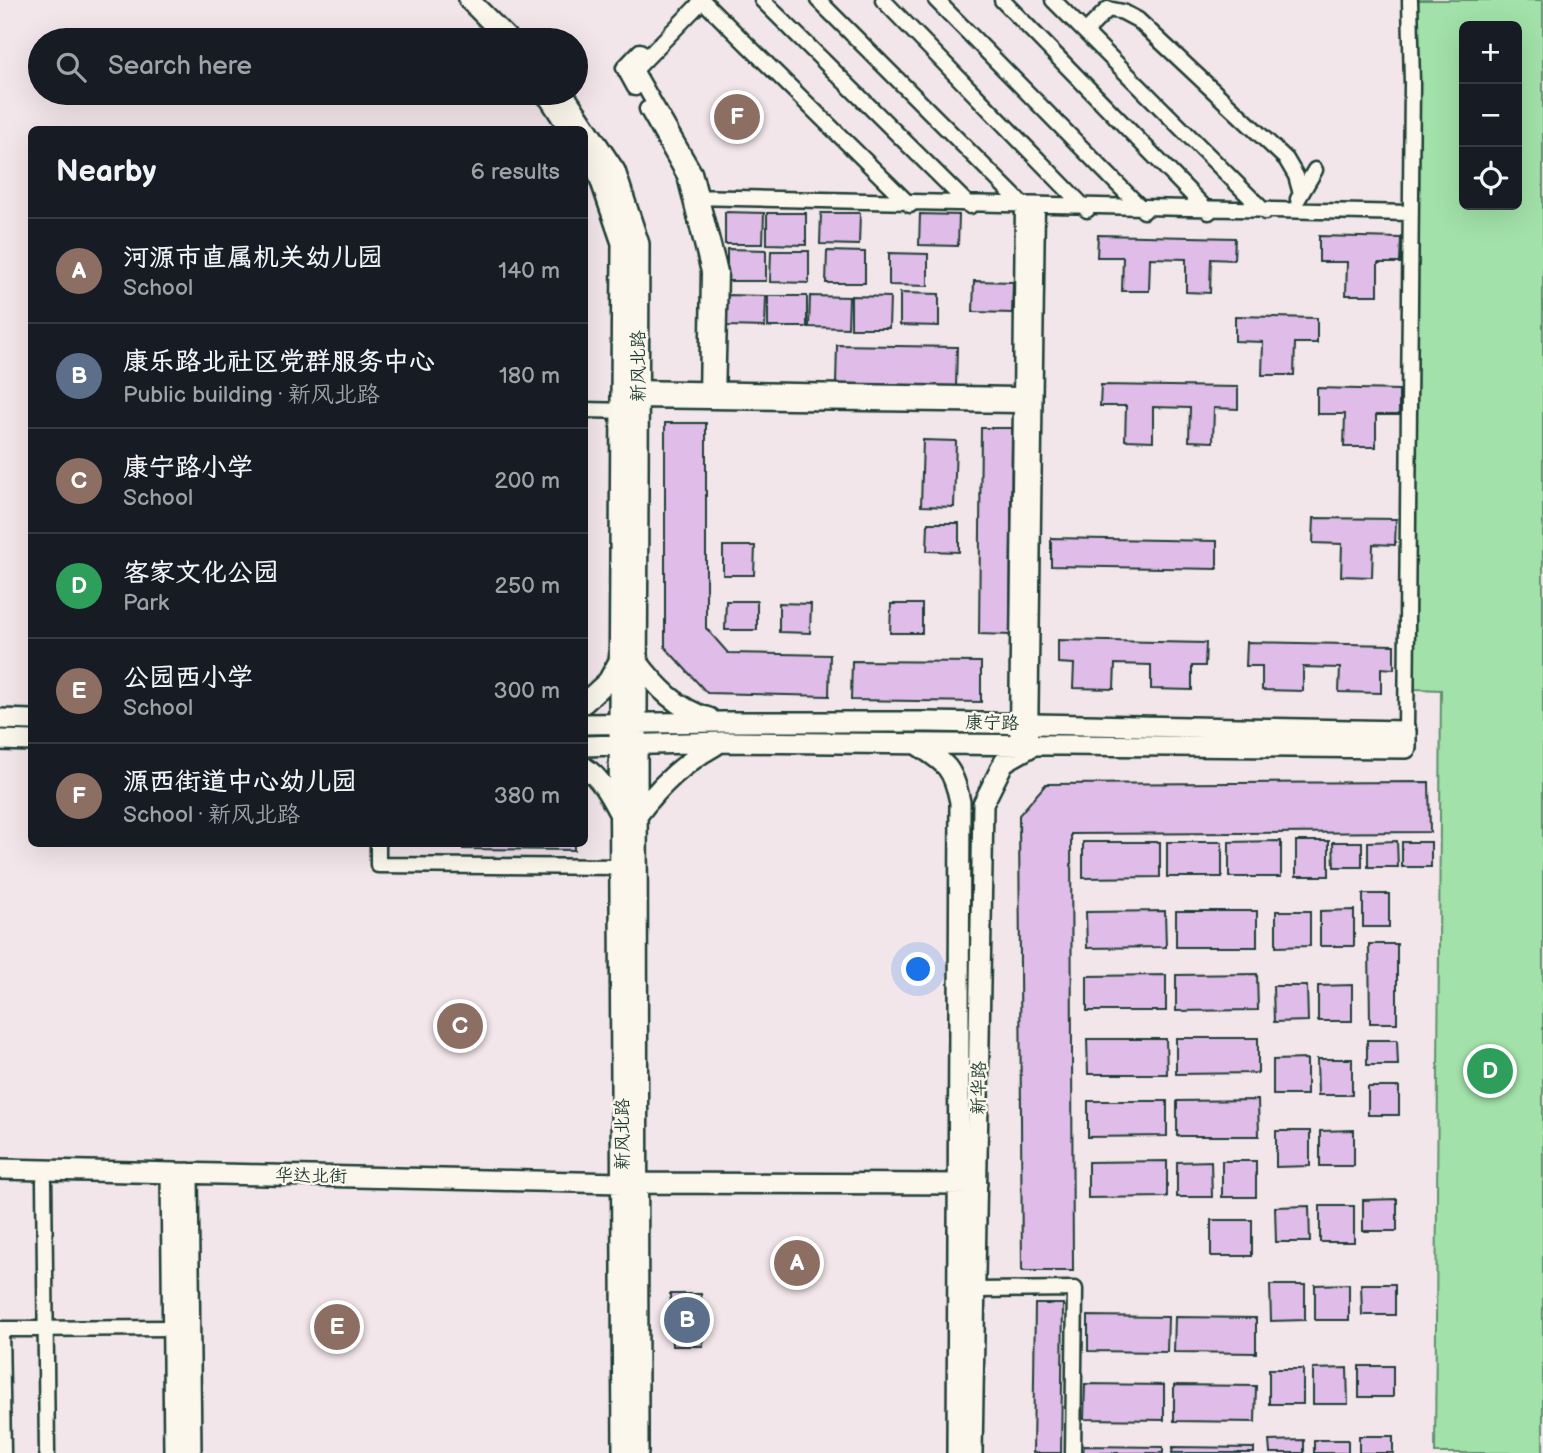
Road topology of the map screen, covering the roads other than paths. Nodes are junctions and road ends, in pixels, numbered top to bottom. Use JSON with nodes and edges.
{"nodes":[{"id":1,"x":451,"y":0,"type":"edge"},
{"id":2,"x":469,"y":0,"type":"edge"},
{"id":3,"x":690,"y":0,"type":"edge"},
{"id":4,"x":702,"y":0,"type":"edge"},
{"id":5,"x":762,"y":0,"type":"edge"},
{"id":6,"x":818,"y":0,"type":"edge"},
{"id":7,"x":883,"y":0,"type":"edge"},
{"id":8,"x":936,"y":0,"type":"edge"},
{"id":9,"x":1002,"y":0,"type":"edge"},
{"id":10,"x":1053,"y":0,"type":"edge"},
{"id":11,"x":1401,"y":0,"type":"edge"},
{"id":12,"x":1410,"y":0,"type":"edge"},
{"id":13,"x":1113,"y":5,"type":"edge"},
{"id":14,"x":479,"y":28,"type":"edge"},
{"id":15,"x":497,"y":28,"type":"edge"},
{"id":16,"x":1085,"y":32,"type":"junction"},
{"id":17,"x":554,"y":105,"type":"edge"},
{"id":18,"x":571,"y":105,"type":"edge"},
{"id":19,"x":567,"y":126,"type":"edge"},
{"id":20,"x":585,"y":126,"type":"edge"},
{"id":21,"x":588,"y":130,"type":"edge"},
{"id":22,"x":588,"y":158,"type":"edge"},
{"id":23,"x":1315,"y":170,"type":"dead end"},
{"id":24,"x":1301,"y":194,"type":"junction"},
{"id":25,"x":696,"y":200,"type":"junction"},
{"id":26,"x":910,"y":205,"type":"junction"},
{"id":27,"x":970,"y":207,"type":"junction"},
{"id":28,"x":1030,"y":208,"type":"junction"},
{"id":29,"x":1087,"y":209,"type":"junction"},
{"id":30,"x":1143,"y":210,"type":"junction"},
{"id":31,"x":1291,"y":211,"type":"junction"},
{"id":32,"x":1209,"y":212,"type":"junction"},
{"id":33,"x":1266,"y":213,"type":"junction"},
{"id":34,"x":1407,"y":216,"type":"junction"},
{"id":35,"x":712,"y":395,"type":"junction"},
{"id":36,"x":630,"y":400,"type":"junction"},
{"id":37,"x":1027,"y":400,"type":"junction"},
{"id":38,"x":588,"y":409,"type":"edge"},
{"id":39,"x":629,"y":660,"type":"junction"},
{"id":40,"x":588,"y":700,"type":"edge"},
{"id":41,"x":0,"y":719,"type":"edge"},
{"id":42,"x":28,"y":720,"type":"edge"},
{"id":43,"x":723,"y":722,"type":"junction"},
{"id":44,"x":628,"y":723,"type":"junction"},
{"id":45,"x":588,"y":724,"type":"edge"},
{"id":46,"x":1023,"y":724,"type":"junction"},
{"id":47,"x":1401,"y":736,"type":"junction"},
{"id":48,"x":0,"y":740,"type":"edge"},
{"id":49,"x":28,"y":741,"type":"edge"},
{"id":50,"x":723,"y":742,"type":"junction"},
{"id":51,"x":915,"y":744,"type":"junction"},
{"id":52,"x":1027,"y":745,"type":"junction"},
{"id":53,"x":588,"y":746,"type":"edge"},
{"id":54,"x":629,"y":746,"type":"junction"},
{"id":55,"x":588,"y":770,"type":"edge"},
{"id":56,"x":629,"y":816,"type":"junction"},
{"id":57,"x":378,"y":847,"type":"edge"},
{"id":58,"x":620,"y":867,"type":"junction"},
{"id":59,"x":0,"y":1168,"type":"edge"},
{"id":60,"x":180,"y":1178,"type":"junction"},
{"id":61,"x":0,"y":1180,"type":"edge"},
{"id":62,"x":44,"y":1181,"type":"junction"},
{"id":63,"x":630,"y":1188,"type":"junction"},
{"id":64,"x":968,"y":1188,"type":"junction"},
{"id":65,"x":975,"y":1290,"type":"junction"},
{"id":66,"x":173,"y":1328,"type":"junction"},
{"id":67,"x":1,"y":1329,"type":"edge"},
{"id":68,"x":45,"y":1329,"type":"junction"},
{"id":69,"x":3,"y":1453,"type":"edge"},
{"id":70,"x":47,"y":1453,"type":"edge"},
{"id":71,"x":174,"y":1453,"type":"edge"},
{"id":72,"x":191,"y":1453,"type":"edge"},
{"id":73,"x":623,"y":1453,"type":"edge"},
{"id":74,"x":638,"y":1453,"type":"edge"},
{"id":75,"x":957,"y":1453,"type":"edge"},
{"id":76,"x":972,"y":1453,"type":"edge"},
{"id":77,"x":1073,"y":1453,"type":"edge"}],
"edges":[{"from":1,"to":14,"type":"street"},
{"from":2,"to":15,"type":"street"},
{"from":3,"to":25,"type":"street"},
{"from":4,"to":25,"type":"street"},
{"from":4,"to":26,"type":"street"},
{"from":5,"to":27,"type":"street"},
{"from":6,"to":28,"type":"street"},
{"from":7,"to":29,"type":"street"},
{"from":8,"to":30,"type":"street"},
{"from":9,"to":32,"type":"street"},
{"from":10,"to":16,"type":"street"},
{"from":11,"to":34,"type":"street"},
{"from":12,"to":34,"type":"street"},
{"from":13,"to":16,"type":"street"},
{"from":13,"to":24,"type":"street"},
{"from":16,"to":33,"type":"street"},
{"from":17,"to":19,"type":"street"},
{"from":18,"to":20,"type":"street","name":"新风北路"},
{"from":21,"to":36,"type":"street","name":"新风北路"},
{"from":22,"to":36,"type":"street","name":"新风北路"},
{"from":23,"to":24,"type":"street"},
{"from":24,"to":31,"type":"street"},
{"from":25,"to":26,"type":"street"},
{"from":25,"to":35,"type":"street"},
{"from":26,"to":27,"type":"street"},
{"from":27,"to":28,"type":"street"},
{"from":28,"to":29,"type":"street"},
{"from":28,"to":37,"type":"street"},
{"from":29,"to":30,"type":"street"},
{"from":30,"to":32,"type":"street"},
{"from":31,"to":33,"type":"street"},
{"from":31,"to":34,"type":"street"},
{"from":32,"to":33,"type":"street"},
{"from":33,"to":34,"type":"street"},
{"from":34,"to":47,"type":"street"},
{"from":35,"to":36,"type":"street"},
{"from":35,"to":37,"type":"street"},
{"from":36,"to":38,"type":"street"},
{"from":36,"to":39,"type":"street","name":"新风北路"},
{"from":37,"to":46,"type":"street"},
{"from":39,"to":40,"type":"street"},
{"from":39,"to":43,"type":"street"},
{"from":39,"to":44,"type":"street","name":"新风北路"},
{"from":41,"to":42,"type":"street"},
{"from":43,"to":44,"type":"street","name":"康宁路"},
{"from":43,"to":46,"type":"street","name":"康宁路"},
{"from":44,"to":45,"type":"street","name":"康宁路"},
{"from":44,"to":54,"type":"street","name":"新风北路"},
{"from":46,"to":47,"type":"street","name":"康宁路"},
{"from":46,"to":52,"type":"street"},
{"from":47,"to":52,"type":"street","name":"康宁路"},
{"from":48,"to":49,"type":"street"},
{"from":50,"to":51,"type":"street","name":"康宁路"},
{"from":50,"to":54,"type":"street","name":"康宁路"},
{"from":50,"to":56,"type":"street"},
{"from":51,"to":52,"type":"street","name":"康宁路"},
{"from":51,"to":64,"type":"street","name":"新华路"},
{"from":52,"to":64,"type":"street","name":"新华路"},
{"from":53,"to":54,"type":"street","name":"康宁路"},
{"from":54,"to":56,"type":"street","name":"新风北路"},
{"from":55,"to":56,"type":"street"},
{"from":56,"to":58,"type":"street","name":"新风北路"},
{"from":56,"to":63,"type":"street","name":"新风北路"},
{"from":57,"to":58,"type":"street"},
{"from":58,"to":63,"type":"street","name":"新风北路"},
{"from":59,"to":60,"type":"street","name":"华达北街"},
{"from":60,"to":62,"type":"street","name":"华达北街"},
{"from":60,"to":63,"type":"street","name":"华达北街"},
{"from":60,"to":66,"type":"street"},
{"from":60,"to":72,"type":"street"},
{"from":61,"to":62,"type":"street","name":"华达北街"},
{"from":62,"to":68,"type":"street"},
{"from":63,"to":64,"type":"street","name":"华达北街"},
{"from":63,"to":73,"type":"street","name":"新风北路"},
{"from":63,"to":74,"type":"street","name":"新风北路"},
{"from":64,"to":65,"type":"street","name":"新华路"},
{"from":64,"to":75,"type":"street","name":"新华路"},
{"from":65,"to":76,"type":"street","name":"新华路"},
{"from":65,"to":77,"type":"street"},
{"from":66,"to":68,"type":"street"},
{"from":66,"to":71,"type":"street"},
{"from":67,"to":68,"type":"street"},
{"from":67,"to":69,"type":"street"},
{"from":68,"to":70,"type":"street"}]}
